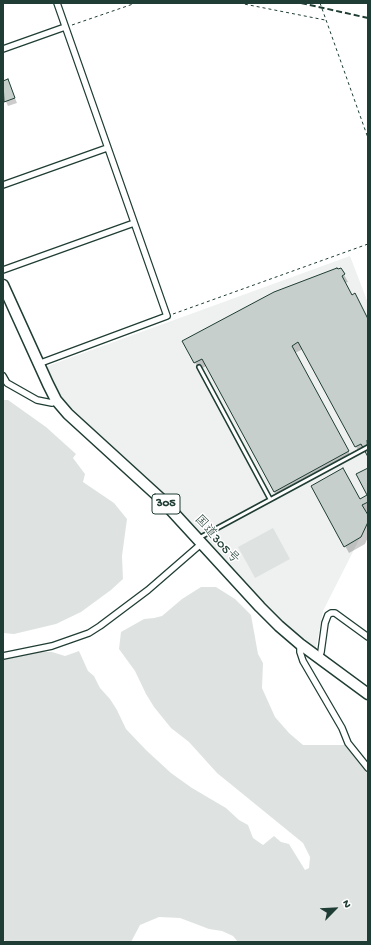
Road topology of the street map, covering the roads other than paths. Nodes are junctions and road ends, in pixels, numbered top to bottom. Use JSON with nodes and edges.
{"nodes":[{"id":1,"x":57,"y":3,"type":"edge"},
{"id":2,"x":65,"y":27,"type":"junction"},
{"id":3,"x":3,"y":49,"type":"edge"},
{"id":4,"x":107,"y":148,"type":"junction"},
{"id":5,"x":3,"y":185,"type":"edge"},
{"id":6,"x":134,"y":223,"type":"junction"},
{"id":7,"x":3,"y":270,"type":"edge"},
{"id":8,"x":3,"y":284,"type":"edge"},
{"id":9,"x":38,"y":364,"type":"junction"},
{"id":10,"x":199,"y":367,"type":"dead end"},
{"id":11,"x":3,"y":376,"type":"edge"},
{"id":12,"x":56,"y":400,"type":"junction"},
{"id":13,"x":368,"y":447,"type":"edge"},
{"id":14,"x":270,"y":499,"type":"junction"},
{"id":15,"x":199,"y":542,"type":"junction"},
{"id":16,"x":368,"y":637,"type":"edge"},
{"id":17,"x":300,"y":644,"type":"junction"},
{"id":18,"x":3,"y":656,"type":"edge"},
{"id":19,"x":319,"y":658,"type":"junction"},
{"id":20,"x":368,"y":694,"type":"edge"},
{"id":21,"x":368,"y":768,"type":"edge"}],
"edges":[{"from":1,"to":2,"type":"street"},
{"from":2,"to":3,"type":"street"},
{"from":2,"to":4,"type":"street"},
{"from":4,"to":5,"type":"street"},
{"from":4,"to":6,"type":"street"},
{"from":6,"to":7,"type":"street"},
{"from":6,"to":9,"type":"street"},
{"from":8,"to":9,"type":"highway","name":"国道305号","number":"305"},
{"from":9,"to":12,"type":"highway","name":"国道305号","number":"305"},
{"from":10,"to":14,"type":"lane"},
{"from":11,"to":12,"type":"street"},
{"from":12,"to":15,"type":"highway","name":"国道305号","number":"305"},
{"from":13,"to":14,"type":"lane"},
{"from":14,"to":15,"type":"lane"},
{"from":15,"to":17,"type":"highway","name":"国道305号","number":"305"},
{"from":15,"to":18,"type":"street"},
{"from":16,"to":19,"type":"street"},
{"from":17,"to":19,"type":"highway","name":"国道305号","number":"305"},
{"from":17,"to":21,"type":"street"},
{"from":19,"to":20,"type":"highway","name":"国道305号","number":"305"}]}
